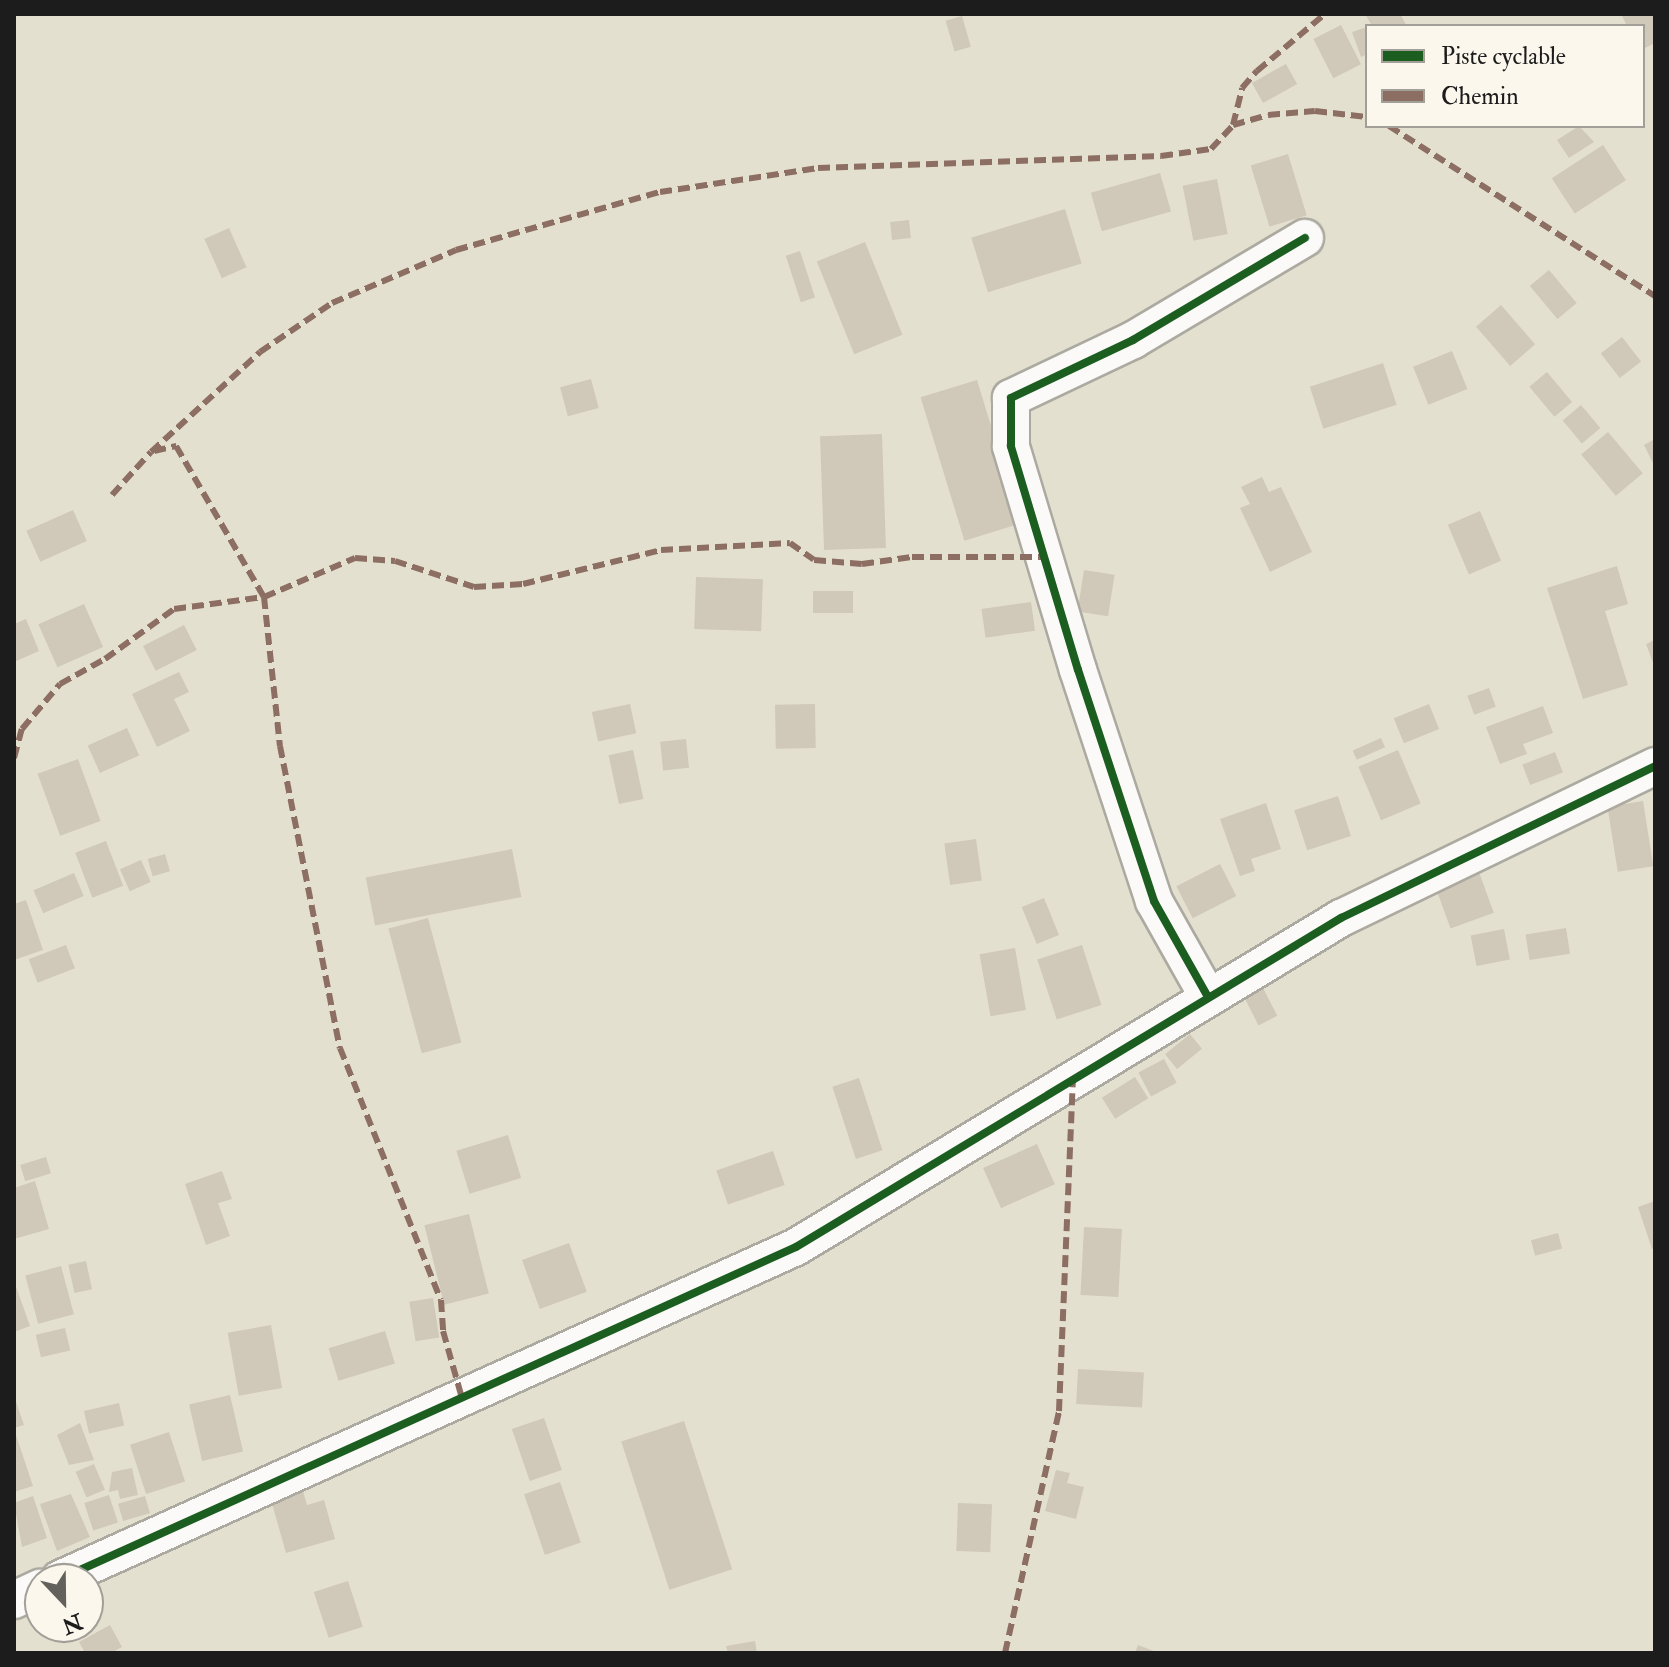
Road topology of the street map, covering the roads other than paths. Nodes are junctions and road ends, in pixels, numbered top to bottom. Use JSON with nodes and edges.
{"nodes":[{"id":1,"x":1305,"y":238,"type":"dead end"},
{"id":2,"x":1655,"y":766,"type":"edge"},
{"id":3,"x":1208,"y":997,"type":"junction"},
{"id":4,"x":95,"y":1563,"type":"edge"}],
"edges":[{"from":1,"to":3,"type":"street"},
{"from":2,"to":3,"type":"street"},
{"from":3,"to":4,"type":"street"}]}
